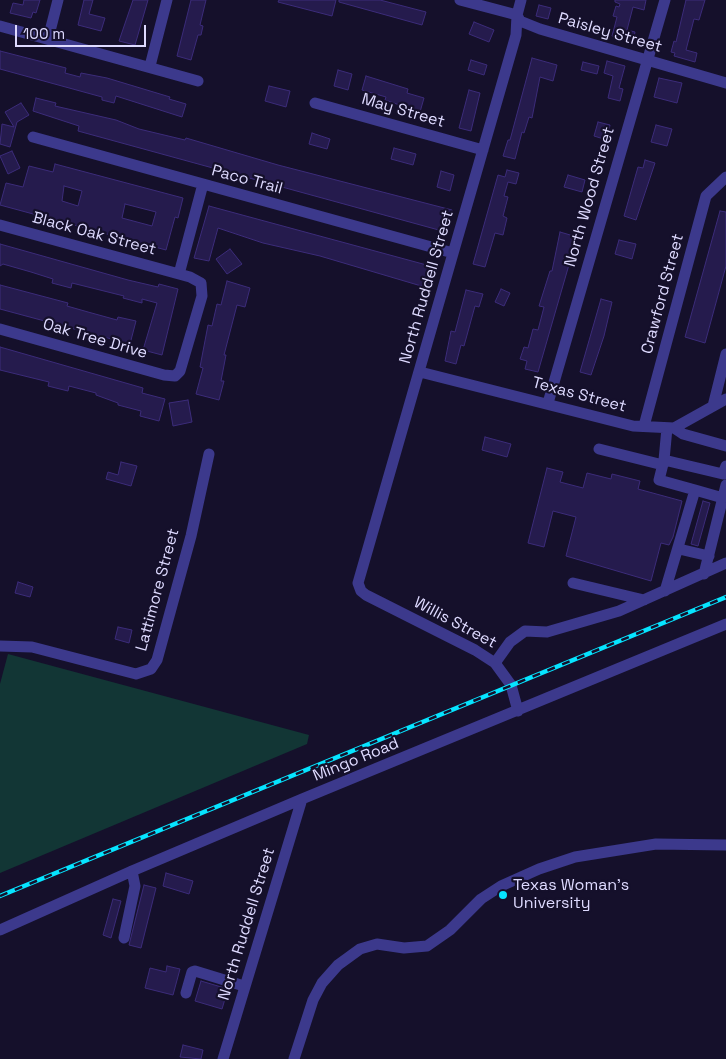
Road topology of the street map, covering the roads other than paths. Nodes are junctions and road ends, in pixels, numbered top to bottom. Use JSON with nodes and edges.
{"nodes":[{"id":1,"x":58,"y":0,"type":"edge"},
{"id":2,"x":167,"y":0,"type":"edge"},
{"id":3,"x":460,"y":0,"type":"edge"},
{"id":4,"x":521,"y":0,"type":"edge"},
{"id":5,"x":664,"y":0,"type":"edge"},
{"id":6,"x":517,"y":15,"type":"junction"},
{"id":7,"x":0,"y":26,"type":"edge"},
{"id":8,"x":48,"y":39,"type":"junction"},
{"id":9,"x":648,"y":62,"type":"junction"},
{"id":10,"x":150,"y":66,"type":"junction"},
{"id":11,"x":198,"y":81,"type":"dead end"},
{"id":12,"x":726,"y":83,"type":"edge"},
{"id":13,"x":315,"y":103,"type":"dead end"},
{"id":14,"x":33,"y":137,"type":"dead end"},
{"id":15,"x":483,"y":150,"type":"junction"},
{"id":16,"x":726,"y":177,"type":"edge"},
{"id":17,"x":203,"y":184,"type":"junction"},
{"id":18,"x":0,"y":225,"type":"edge"},
{"id":19,"x":453,"y":253,"type":"junction"},
{"id":20,"x":179,"y":274,"type":"junction"},
{"id":21,"x":0,"y":329,"type":"edge"},
{"id":22,"x":726,"y":354,"type":"edge"},
{"id":23,"x":180,"y":370,"type":"joint"},
{"id":24,"x":420,"y":372,"type":"junction"},
{"id":25,"x":726,"y":399,"type":"edge"},
{"id":26,"x":548,"y":403,"type":"junction"},
{"id":27,"x":713,"y":406,"type":"junction"},
{"id":28,"x":644,"y":426,"type":"junction"},
{"id":29,"x":670,"y":428,"type":"junction"},
{"id":30,"x":726,"y":446,"type":"edge"},
{"id":31,"x":599,"y":449,"type":"dead end"},
{"id":32,"x":209,"y":454,"type":"dead end"},
{"id":33,"x":663,"y":462,"type":"junction"},
{"id":34,"x":726,"y":470,"type":"edge"},
{"id":35,"x":726,"y":484,"type":"edge"},
{"id":36,"x":695,"y":490,"type":"junction"},
{"id":37,"x":723,"y":498,"type":"junction"},
{"id":38,"x":679,"y":549,"type":"junction"},
{"id":39,"x":708,"y":556,"type":"junction"},
{"id":40,"x":726,"y":563,"type":"edge"},
{"id":41,"x":704,"y":574,"type":"junction"},
{"id":42,"x":358,"y":582,"type":"joint"},
{"id":43,"x":574,"y":583,"type":"dead end"},
{"id":44,"x":666,"y":591,"type":"junction"},
{"id":45,"x":644,"y":600,"type":"junction"},
{"id":46,"x":726,"y":624,"type":"edge"},
{"id":47,"x":0,"y":648,"type":"edge"},
{"id":48,"x":495,"y":663,"type":"junction"},
{"id":49,"x":518,"y":711,"type":"junction"},
{"id":50,"x":302,"y":799,"type":"junction"},
{"id":51,"x":726,"y":845,"type":"edge"},
{"id":52,"x":132,"y":871,"type":"junction"},
{"id":53,"x":0,"y":930,"type":"edge"},
{"id":54,"x":124,"y":938,"type":"dead end"},
{"id":55,"x":244,"y":986,"type":"junction"},
{"id":56,"x":186,"y":993,"type":"dead end"},
{"id":57,"x":223,"y":1059,"type":"edge"},
{"id":58,"x":294,"y":1059,"type":"edge"}],
"edges":[{"from":1,"to":8,"type":"street"},
{"from":2,"to":10,"type":"street"},
{"from":3,"to":6,"type":"street","name":"Paisley Street"},
{"from":4,"to":6,"type":"street","name":"North Ruddell Street"},
{"from":5,"to":9,"type":"street","name":"North Wood Street"},
{"from":6,"to":9,"type":"street","name":"Paisley Street"},
{"from":6,"to":15,"type":"street","name":"North Ruddell Street"},
{"from":7,"to":8,"type":"street"},
{"from":8,"to":10,"type":"street"},
{"from":9,"to":12,"type":"street","name":"Paisley Street"},
{"from":9,"to":26,"type":"street","name":"North Wood Street"},
{"from":10,"to":11,"type":"street"},
{"from":13,"to":15,"type":"street","name":"May Street"},
{"from":14,"to":17,"type":"street","name":"Paco Trail"},
{"from":15,"to":19,"type":"street","name":"North Ruddell Street"},
{"from":16,"to":28,"type":"street","name":"Crawford Street"},
{"from":17,"to":19,"type":"street","name":"Paco Trail"},
{"from":17,"to":20,"type":"street"},
{"from":18,"to":20,"type":"street","name":"Black Oak Street"},
{"from":19,"to":24,"type":"street","name":"North Ruddell Street"},
{"from":20,"to":23,"type":"street","name":"Black Oak Street"},
{"from":21,"to":23,"type":"street","name":"Oak Tree Drive"},
{"from":22,"to":27,"type":"street"},
{"from":24,"to":26,"type":"street","name":"Texas Street"},
{"from":24,"to":42,"type":"street","name":"North Ruddell Street"},
{"from":25,"to":27,"type":"street"},
{"from":26,"to":28,"type":"street","name":"Texas Street"},
{"from":27,"to":29,"type":"street"},
{"from":28,"to":29,"type":"street","name":"Texas Street"},
{"from":29,"to":30,"type":"street","name":"Texas Street"},
{"from":29,"to":33,"type":"street"},
{"from":31,"to":33,"type":"street"},
{"from":32,"to":47,"type":"street","name":"Lattimore Street"},
{"from":33,"to":34,"type":"street"},
{"from":33,"to":36,"type":"street"},
{"from":35,"to":37,"type":"street"},
{"from":36,"to":37,"type":"street"},
{"from":36,"to":38,"type":"street"},
{"from":37,"to":39,"type":"street"},
{"from":38,"to":39,"type":"street"},
{"from":38,"to":44,"type":"street"},
{"from":39,"to":41,"type":"street"},
{"from":40,"to":41,"type":"street"},
{"from":41,"to":44,"type":"street"},
{"from":42,"to":48,"type":"street","name":"Willis Street"},
{"from":43,"to":45,"type":"street"},
{"from":44,"to":45,"type":"street"},
{"from":45,"to":48,"type":"street"},
{"from":46,"to":49,"type":"street","name":"Mingo Road"},
{"from":48,"to":49,"type":"street","name":"Willis Street"},
{"from":49,"to":50,"type":"street","name":"Mingo Road"},
{"from":50,"to":52,"type":"street","name":"Mingo Road"},
{"from":50,"to":55,"type":"street","name":"North Ruddell Street"},
{"from":51,"to":58,"type":"street"},
{"from":52,"to":53,"type":"street","name":"Mingo Road"},
{"from":52,"to":54,"type":"street"},
{"from":55,"to":56,"type":"street"},
{"from":55,"to":57,"type":"street","name":"North Ruddell Street"}]}
